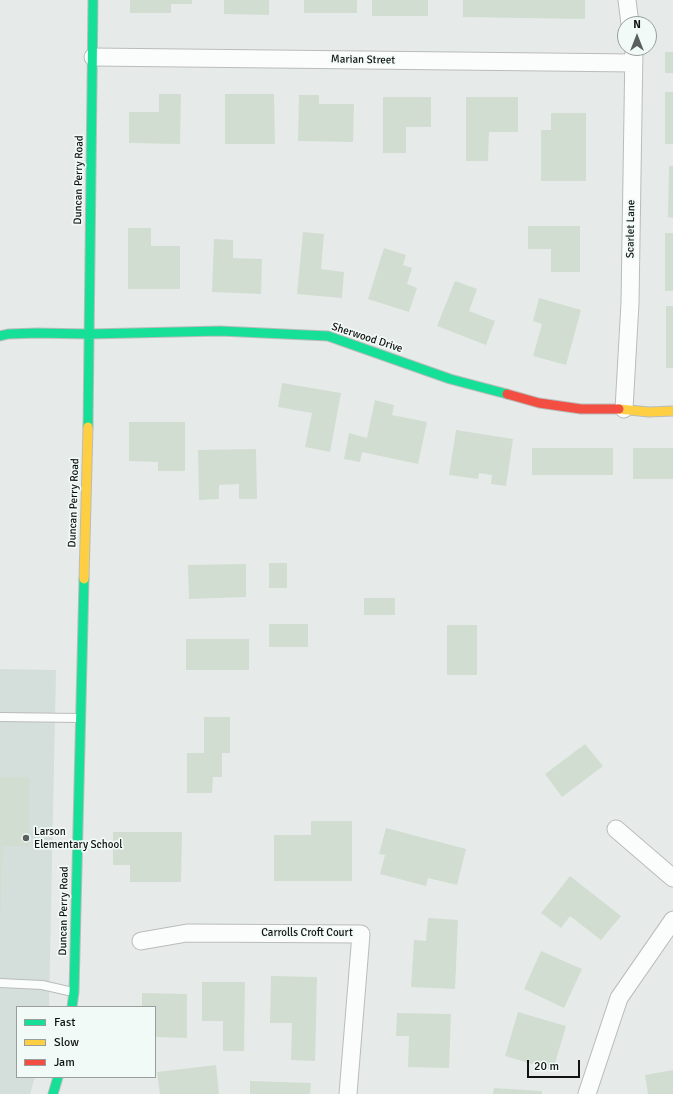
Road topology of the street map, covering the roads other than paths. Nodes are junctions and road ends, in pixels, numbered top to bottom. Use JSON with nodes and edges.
{"nodes":[{"id":1,"x":93,"y":0,"type":"edge"},
{"id":2,"x":627,"y":0,"type":"edge"},
{"id":3,"x":629,"y":16,"type":"edge"},
{"id":4,"x":634,"y":56,"type":"edge"},
{"id":5,"x":93,"y":57,"type":"junction"},
{"id":6,"x":89,"y":334,"type":"junction"},
{"id":7,"x":0,"y":336,"type":"edge"},
{"id":8,"x":624,"y":409,"type":"junction"},
{"id":9,"x":673,"y":411,"type":"edge"},
{"id":10,"x":0,"y":717,"type":"edge"},
{"id":11,"x":81,"y":718,"type":"junction"},
{"id":12,"x":616,"y":829,"type":"dead end"},
{"id":13,"x":673,"y":878,"type":"edge"},
{"id":14,"x":673,"y":920,"type":"edge"},
{"id":15,"x":141,"y":941,"type":"dead end"},
{"id":16,"x":0,"y":983,"type":"edge"},
{"id":17,"x":74,"y":992,"type":"junction"},
{"id":18,"x":72,"y":1006,"type":"edge"},
{"id":19,"x":58,"y":1078,"type":"edge"},
{"id":20,"x":53,"y":1094,"type":"edge"},
{"id":21,"x":348,"y":1094,"type":"edge"},
{"id":22,"x":587,"y":1094,"type":"edge"}],
"edges":[{"from":1,"to":5,"type":"street","name":"Duncan Perry Road"},
{"from":2,"to":3,"type":"street"},
{"from":4,"to":5,"type":"street","name":"Marian Street"},
{"from":4,"to":8,"type":"street","name":"Scarlet Lane"},
{"from":5,"to":6,"type":"street","name":"Duncan Perry Road"},
{"from":6,"to":7,"type":"street","name":"Sherwood Drive"},
{"from":6,"to":8,"type":"street","name":"Sherwood Drive"},
{"from":6,"to":11,"type":"street","name":"Duncan Perry Road"},
{"from":8,"to":9,"type":"street","name":"Sherwood Drive"},
{"from":10,"to":11,"type":"lane"},
{"from":11,"to":17,"type":"street","name":"Duncan Perry Road"},
{"from":12,"to":13,"type":"street"},
{"from":14,"to":22,"type":"street"},
{"from":15,"to":21,"type":"street","name":"Carrolls Croft Court"},
{"from":16,"to":17,"type":"lane"},
{"from":17,"to":18,"type":"street","name":"Duncan Perry Road"},
{"from":19,"to":20,"type":"street"}]}
